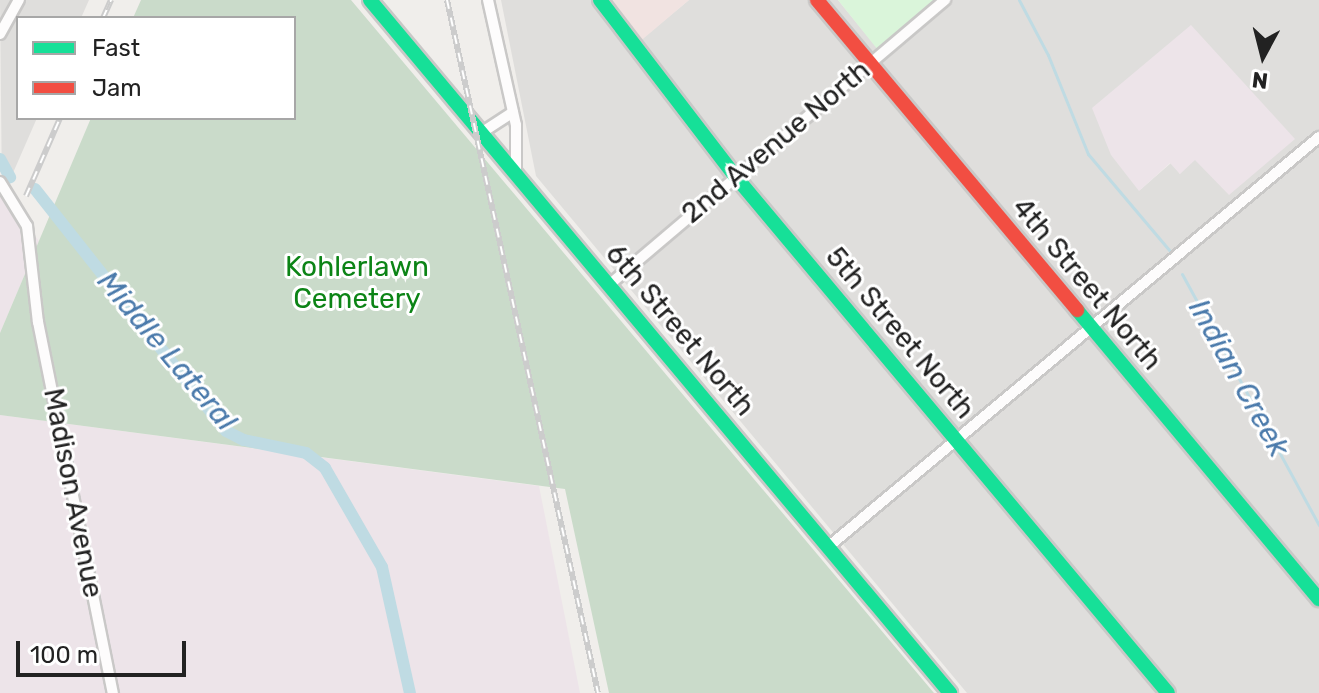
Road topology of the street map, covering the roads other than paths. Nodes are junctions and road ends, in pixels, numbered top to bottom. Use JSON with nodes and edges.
{"nodes":[{"id":1,"x":19,"y":0,"type":"edge"},
{"id":2,"x":370,"y":0,"type":"edge"},
{"id":3,"x":488,"y":0,"type":"edge"},
{"id":4,"x":600,"y":0,"type":"edge"},
{"id":5,"x":817,"y":0,"type":"edge"},
{"id":6,"x":945,"y":0,"type":"edge"},
{"id":7,"x":0,"y":34,"type":"edge"},
{"id":8,"x":868,"y":63,"type":"junction"},
{"id":9,"x":513,"y":112,"type":"junction"},
{"id":10,"x":481,"y":133,"type":"junction"},
{"id":11,"x":1319,"y":137,"type":"edge"},
{"id":12,"x":516,"y":175,"type":"junction"},
{"id":13,"x":735,"y":176,"type":"junction"},
{"id":14,"x":0,"y":182,"type":"edge"},
{"id":15,"x":609,"y":285,"type":"junction"},
{"id":16,"x":1089,"y":327,"type":"junction"},
{"id":17,"x":955,"y":440,"type":"junction"},
{"id":18,"x":828,"y":547,"type":"junction"},
{"id":19,"x":1319,"y":599,"type":"edge"},
{"id":20,"x":113,"y":693,"type":"edge"},
{"id":21,"x":950,"y":693,"type":"edge"},
{"id":22,"x":1168,"y":693,"type":"edge"}],
"edges":[{"from":1,"to":7,"type":"street"},
{"from":2,"to":10,"type":"street","name":"6th Street North"},
{"from":3,"to":9,"type":"street"},
{"from":4,"to":13,"type":"street","name":"5th Street North"},
{"from":5,"to":8,"type":"street","name":"4th Street North"},
{"from":6,"to":8,"type":"street","name":"2nd Avenue North"},
{"from":8,"to":13,"type":"street","name":"2nd Avenue North"},
{"from":8,"to":16,"type":"street","name":"4th Street North"},
{"from":9,"to":10,"type":"street"},
{"from":9,"to":12,"type":"street"},
{"from":10,"to":12,"type":"street","name":"6th Street North"},
{"from":11,"to":16,"type":"street"},
{"from":12,"to":15,"type":"street","name":"6th Street North"},
{"from":13,"to":15,"type":"street","name":"2nd Avenue North"},
{"from":13,"to":17,"type":"street","name":"5th Street North"},
{"from":14,"to":20,"type":"street","name":"Madison Avenue"},
{"from":15,"to":18,"type":"street","name":"6th Street North"},
{"from":16,"to":17,"type":"street"},
{"from":16,"to":19,"type":"street","name":"4th Street North"},
{"from":17,"to":18,"type":"street"},
{"from":17,"to":22,"type":"street","name":"5th Street North"},
{"from":18,"to":21,"type":"street","name":"6th Street North"}]}
